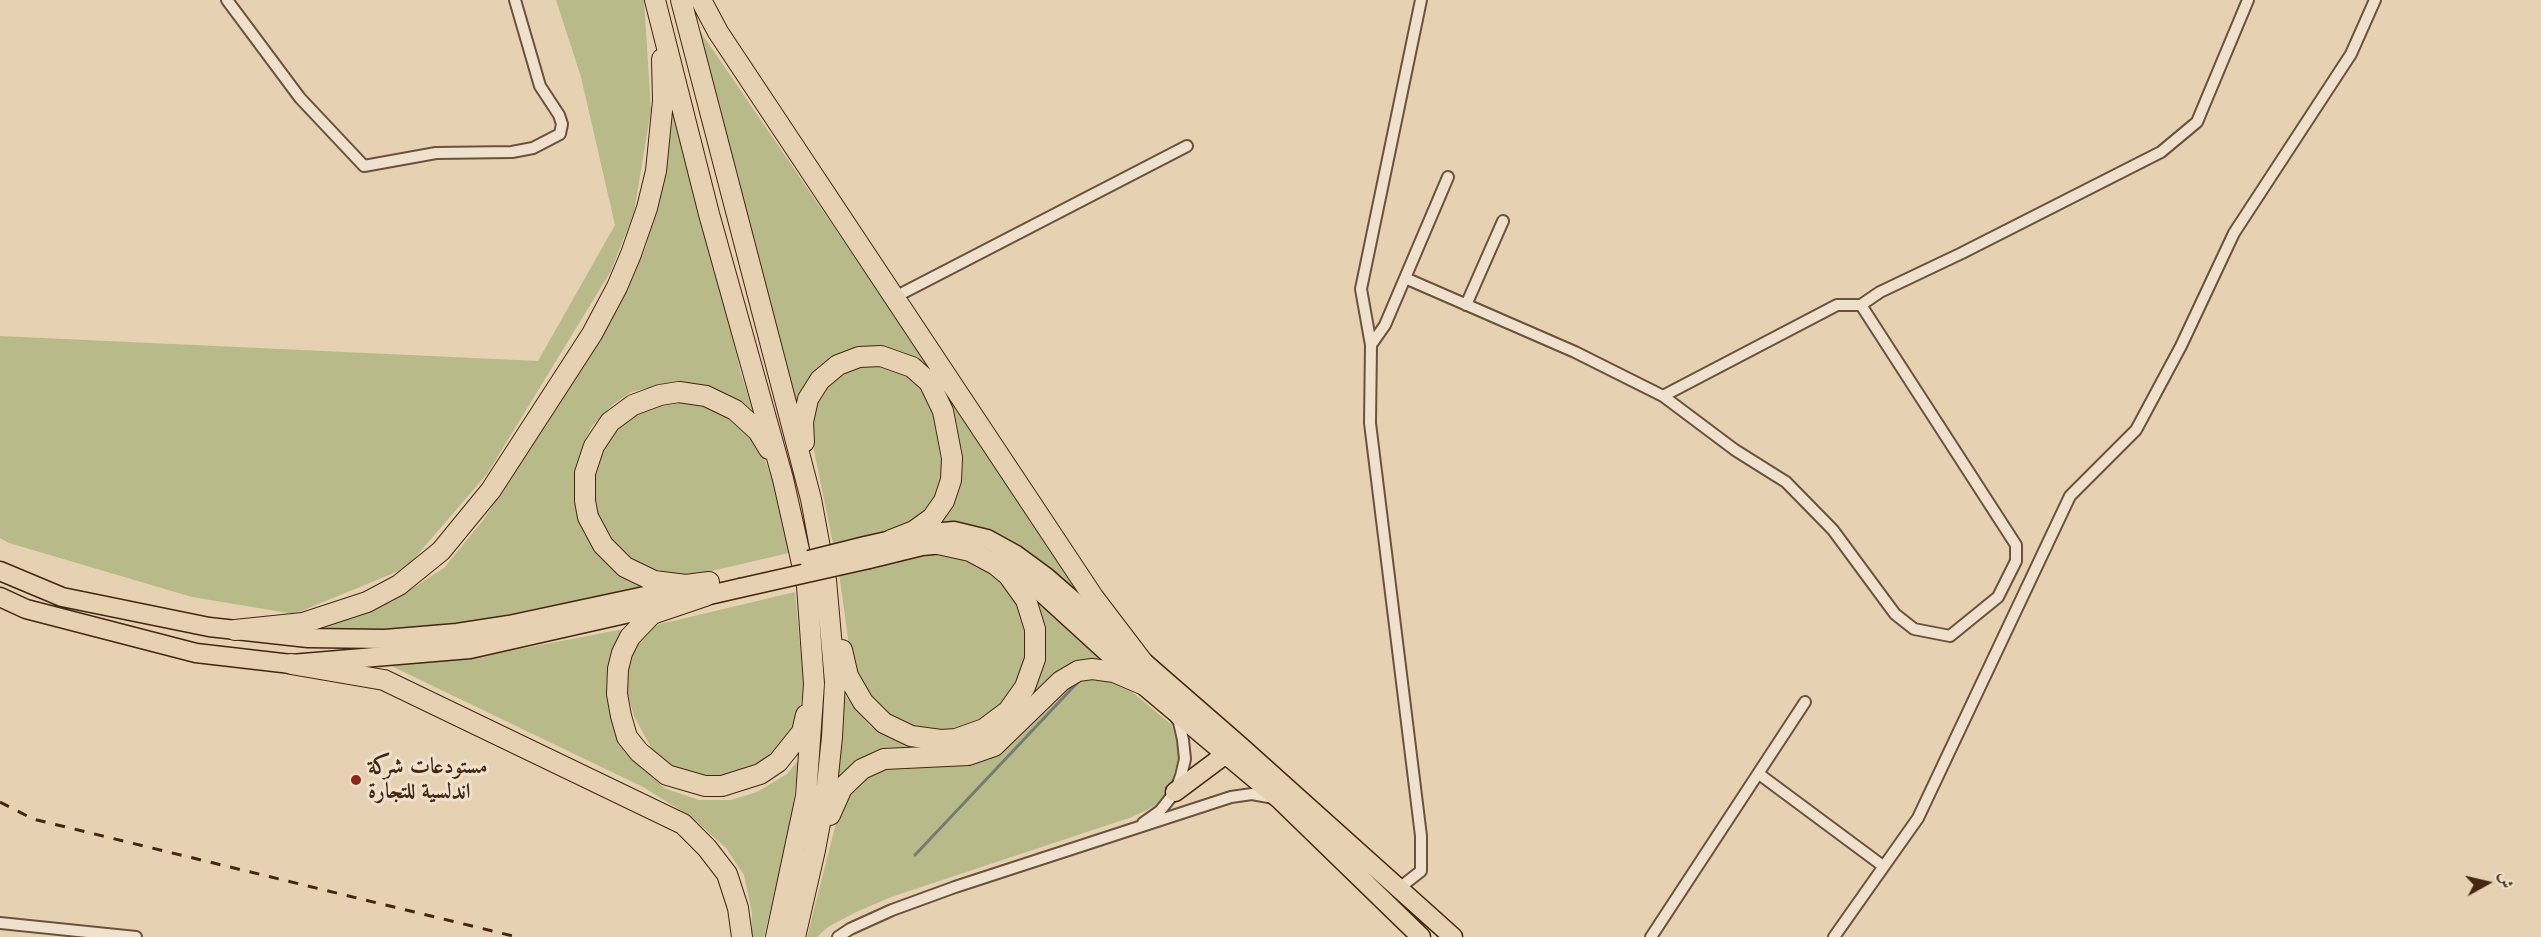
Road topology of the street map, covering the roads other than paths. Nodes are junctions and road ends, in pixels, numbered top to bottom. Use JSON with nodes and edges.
{"nodes":[{"id":1,"x":227,"y":0,"type":"edge"},
{"id":2,"x":515,"y":0,"type":"edge"},
{"id":3,"x":654,"y":0,"type":"edge"},
{"id":4,"x":681,"y":0,"type":"edge"},
{"id":5,"x":701,"y":0,"type":"edge"},
{"id":6,"x":1421,"y":0,"type":"edge"},
{"id":7,"x":2248,"y":0,"type":"edge"},
{"id":8,"x":2375,"y":0,"type":"edge"},
{"id":9,"x":1187,"y":147,"type":"dead end"},
{"id":10,"x":1448,"y":177,"type":"dead end"},
{"id":11,"x":1503,"y":221,"type":"dead end"},
{"id":12,"x":1405,"y":278,"type":"junction"},
{"id":13,"x":895,"y":297,"type":"junction"},
{"id":14,"x":1466,"y":304,"type":"junction"},
{"id":15,"x":1861,"y":305,"type":"junction"},
{"id":16,"x":1371,"y":345,"type":"junction"},
{"id":17,"x":1663,"y":396,"type":"junction"},
{"id":18,"x":783,"y":479,"type":"junction"},
{"id":19,"x":811,"y":499,"type":"junction"},
{"id":20,"x":891,"y":540,"type":"junction"},
{"id":21,"x":938,"y":544,"type":"junction"},
{"id":22,"x":867,"y":552,"type":"junction"},
{"id":23,"x":0,"y":571,"type":"edge"},
{"id":24,"x":826,"y":580,"type":"junction"},
{"id":25,"x":707,"y":589,"type":"junction"},
{"id":26,"x":0,"y":597,"type":"edge"},
{"id":27,"x":235,"y":630,"type":"junction"},
{"id":28,"x":291,"y":664,"type":"junction"},
{"id":29,"x":1143,"y":674,"type":"junction"},
{"id":30,"x":814,"y":684,"type":"junction"},
{"id":31,"x":1806,"y":702,"type":"dead end"},
{"id":32,"x":1169,"y":707,"type":"junction"},
{"id":33,"x":1232,"y":750,"type":"junction"},
{"id":34,"x":1758,"y":774,"type":"junction"},
{"id":35,"x":1175,"y":792,"type":"junction"},
{"id":36,"x":1279,"y":799,"type":"junction"},
{"id":37,"x":1132,"y":830,"type":"junction"},
{"id":38,"x":815,"y":850,"type":"junction"},
{"id":39,"x":1883,"y":866,"type":"junction"},
{"id":40,"x":1398,"y":889,"type":"junction"},
{"id":41,"x":0,"y":923,"type":"edge"},
{"id":42,"x":136,"y":937,"type":"edge"},
{"id":43,"x":742,"y":937,"type":"edge"},
{"id":44,"x":776,"y":937,"type":"edge"},
{"id":45,"x":795,"y":937,"type":"edge"},
{"id":46,"x":838,"y":937,"type":"edge"},
{"id":47,"x":1421,"y":937,"type":"edge"},
{"id":48,"x":1453,"y":937,"type":"edge"},
{"id":49,"x":1651,"y":937,"type":"edge"},
{"id":50,"x":1834,"y":937,"type":"edge"}],
"edges":[{"from":1,"to":2,"type":"street"},
{"from":3,"to":18,"type":"highway"},
{"from":3,"to":27,"type":"highway"},
{"from":4,"to":19,"type":"highway"},
{"from":5,"to":13,"type":"highway"},
{"from":6,"to":16,"type":"street"},
{"from":7,"to":15,"type":"street"},
{"from":8,"to":39,"type":"street"},
{"from":9,"to":13,"type":"street"},
{"from":10,"to":12,"type":"street"},
{"from":11,"to":14,"type":"street"},
{"from":12,"to":14,"type":"street"},
{"from":12,"to":16,"type":"street"},
{"from":13,"to":29,"type":"highway"},
{"from":14,"to":17,"type":"street"},
{"from":15,"to":17,"type":"street"},
{"from":15,"to":17,"type":"street"},
{"from":16,"to":40,"type":"street"},
{"from":18,"to":25,"type":"highway"},
{"from":18,"to":30,"type":"highway"},
{"from":19,"to":20,"type":"highway"},
{"from":19,"to":24,"type":"highway"},
{"from":20,"to":22,"type":"main road"},
{"from":20,"to":29,"type":"main road"},
{"from":21,"to":22,"type":"main road"},
{"from":21,"to":24,"type":"highway"},
{"from":21,"to":29,"type":"main road"},
{"from":22,"to":25,"type":"main road","bridge":true},
{"from":23,"to":27,"type":"main road"},
{"from":24,"to":38,"type":"highway"},
{"from":25,"to":27,"type":"main road"},
{"from":25,"to":28,"type":"main road"},
{"from":25,"to":30,"type":"highway"},
{"from":26,"to":28,"type":"main road"},
{"from":28,"to":43,"type":"highway"},
{"from":29,"to":32,"type":"main road"},
{"from":29,"to":33,"type":"main road"},
{"from":29,"to":38,"type":"highway"},
{"from":30,"to":44,"type":"highway"},
{"from":31,"to":34,"type":"street"},
{"from":32,"to":33,"type":"main road"},
{"from":32,"to":35,"type":"street"},
{"from":33,"to":35,"type":"main road"},
{"from":33,"to":36,"type":"main road"},
{"from":33,"to":40,"type":"main road"},
{"from":34,"to":39,"type":"street"},
{"from":34,"to":49,"type":"street"},
{"from":35,"to":37,"type":"street"},
{"from":36,"to":37,"type":"street"},
{"from":36,"to":47,"type":"main road"},
{"from":37,"to":46,"type":"street"},
{"from":38,"to":45,"type":"highway"},
{"from":39,"to":50,"type":"street"},
{"from":40,"to":48,"type":"main road"},
{"from":41,"to":42,"type":"street"}]}
